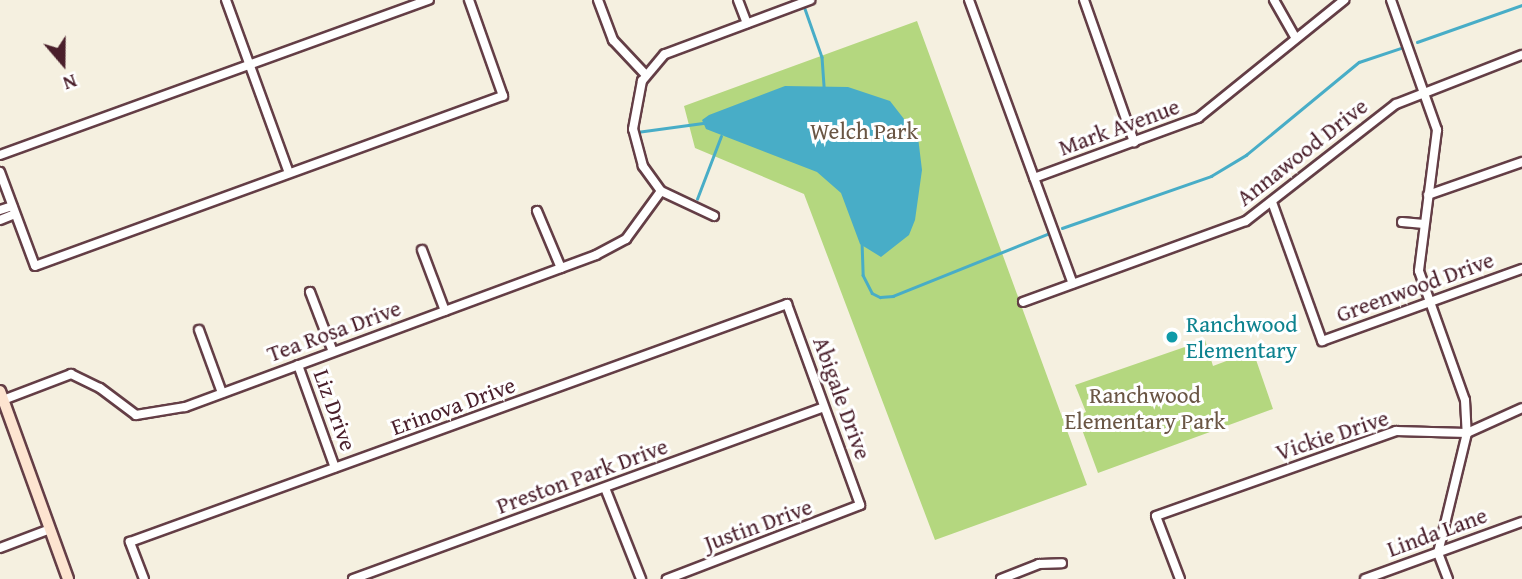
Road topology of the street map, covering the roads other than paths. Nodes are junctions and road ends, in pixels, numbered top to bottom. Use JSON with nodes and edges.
{"nodes":[{"id":1,"x":226,"y":0,"type":"edge"},
{"id":2,"x":429,"y":0,"type":"edge"},
{"id":3,"x":469,"y":0,"type":"edge"},
{"id":4,"x":598,"y":0,"type":"edge"},
{"id":5,"x":738,"y":0,"type":"edge"},
{"id":6,"x":810,"y":0,"type":"edge"},
{"id":7,"x":969,"y":0,"type":"edge"},
{"id":8,"x":1084,"y":0,"type":"edge"},
{"id":9,"x":1274,"y":0,"type":"edge"},
{"id":10,"x":1344,"y":0,"type":"edge"},
{"id":11,"x":1391,"y":0,"type":"edge"},
{"id":12,"x":747,"y":23,"type":"junction"},
{"id":13,"x":1295,"y":37,"type":"junction"},
{"id":14,"x":1522,"y":55,"type":"edge"},
{"id":15,"x":250,"y":65,"type":"junction"},
{"id":16,"x":646,"y":75,"type":"junction"},
{"id":17,"x":1426,"y":89,"type":"junction"},
{"id":18,"x":1134,"y":142,"type":"junction"},
{"id":19,"x":0,"y":155,"type":"edge"},
{"id":20,"x":1522,"y":162,"type":"edge"},
{"id":21,"x":0,"y":172,"type":"edge"},
{"id":22,"x":289,"y":173,"type":"junction"},
{"id":23,"x":1034,"y":178,"type":"junction"},
{"id":24,"x":662,"y":191,"type":"junction"},
{"id":25,"x":1428,"y":195,"type":"junction"},
{"id":26,"x":1272,"y":202,"type":"junction"},
{"id":27,"x":0,"y":210,"type":"edge"},
{"id":28,"x":14,"y":210,"type":"junction"},
{"id":29,"x":537,"y":211,"type":"dead end"},
{"id":30,"x":714,"y":216,"type":"dead end"},
{"id":31,"x":0,"y":220,"type":"edge"},
{"id":32,"x":1402,"y":222,"type":"dead end"},
{"id":33,"x":1424,"y":224,"type":"junction"},
{"id":34,"x":422,"y":250,"type":"dead end"},
{"id":35,"x":561,"y":268,"type":"junction"},
{"id":36,"x":1522,"y":269,"type":"edge"},
{"id":37,"x":1073,"y":284,"type":"junction"},
{"id":38,"x":310,"y":292,"type":"dead end"},
{"id":39,"x":1023,"y":302,"type":"dead end"},
{"id":40,"x":1430,"y":303,"type":"junction"},
{"id":41,"x":787,"y":304,"type":"joint"},
{"id":42,"x":445,"y":311,"type":"junction"},
{"id":43,"x":199,"y":330,"type":"dead end"},
{"id":44,"x":334,"y":352,"type":"junction"},
{"id":45,"x":298,"y":365,"type":"junction"},
{"id":46,"x":222,"y":393,"type":"junction"},
{"id":47,"x":2,"y":395,"type":"edge"},
{"id":48,"x":824,"y":407,"type":"junction"},
{"id":49,"x":1522,"y":408,"type":"edge"},
{"id":50,"x":1467,"y":433,"type":"junction"},
{"id":51,"x":335,"y":468,"type":"junction"},
{"id":52,"x":606,"y":488,"type":"junction"},
{"id":53,"x":860,"y":505,"type":"joint"},
{"id":54,"x":1522,"y":522,"type":"edge"},
{"id":55,"x":50,"y":529,"type":"junction"},
{"id":56,"x":0,"y":548,"type":"edge"},
{"id":57,"x":1438,"y":553,"type":"junction"},
{"id":58,"x":1062,"y":563,"type":"dead end"},
{"id":59,"x":68,"y":579,"type":"edge"},
{"id":60,"x":144,"y":579,"type":"edge"},
{"id":61,"x":353,"y":579,"type":"edge"},
{"id":62,"x":641,"y":579,"type":"edge"},
{"id":63,"x":667,"y":579,"type":"edge"},
{"id":64,"x":1001,"y":579,"type":"edge"},
{"id":65,"x":1180,"y":579,"type":"edge"},
{"id":66,"x":1365,"y":579,"type":"edge"},
{"id":67,"x":1448,"y":579,"type":"edge"}],
"edges":[{"from":1,"to":15,"type":"street"},
{"from":2,"to":15,"type":"street"},
{"from":3,"to":22,"type":"street"},
{"from":4,"to":16,"type":"street"},
{"from":5,"to":12,"type":"street"},
{"from":6,"to":12,"type":"street"},
{"from":7,"to":23,"type":"street"},
{"from":8,"to":18,"type":"street"},
{"from":9,"to":13,"type":"street"},
{"from":10,"to":13,"type":"street","name":"Mark Avenue"},
{"from":11,"to":17,"type":"street"},
{"from":12,"to":16,"type":"street"},
{"from":13,"to":18,"type":"street","name":"Mark Avenue"},
{"from":14,"to":17,"type":"street","name":"Annawood Drive"},
{"from":15,"to":19,"type":"street"},
{"from":15,"to":22,"type":"street"},
{"from":16,"to":24,"type":"street"},
{"from":17,"to":25,"type":"street"},
{"from":17,"to":26,"type":"street","name":"Annawood Drive"},
{"from":18,"to":23,"type":"street","name":"Mark Avenue"},
{"from":20,"to":25,"type":"street"},
{"from":21,"to":28,"type":"street"},
{"from":22,"to":28,"type":"street"},
{"from":23,"to":37,"type":"street"},
{"from":24,"to":30,"type":"street"},
{"from":24,"to":35,"type":"street","name":"Tea Rosa Drive"},
{"from":25,"to":33,"type":"street"},
{"from":26,"to":37,"type":"street","name":"Annawood Drive"},
{"from":26,"to":40,"type":"street","name":"Greenwood Drive"},
{"from":27,"to":28,"type":"street"},
{"from":28,"to":31,"type":"street"},
{"from":29,"to":35,"type":"street"},
{"from":32,"to":33,"type":"street"},
{"from":33,"to":40,"type":"street"},
{"from":34,"to":42,"type":"street"},
{"from":35,"to":42,"type":"street","name":"Tea Rosa Drive"},
{"from":36,"to":40,"type":"street","name":"Greenwood Drive"},
{"from":37,"to":39,"type":"street","name":"Annawood Drive"},
{"from":38,"to":44,"type":"street"},
{"from":40,"to":50,"type":"street"},
{"from":41,"to":48,"type":"street","name":"Abigale Drive"},
{"from":41,"to":51,"type":"street","name":"Erinova Drive"},
{"from":42,"to":44,"type":"street","name":"Tea Rosa Drive"},
{"from":43,"to":46,"type":"street"},
{"from":44,"to":45,"type":"street","name":"Tea Rosa Drive"},
{"from":45,"to":46,"type":"street","name":"Tea Rosa Drive"},
{"from":45,"to":51,"type":"street","name":"Liz Drive"},
{"from":46,"to":47,"type":"street","name":"Tea Rosa Drive"},
{"from":47,"to":55,"type":"street"},
{"from":48,"to":52,"type":"street","name":"Preston Park Drive"},
{"from":48,"to":53,"type":"street","name":"Abigale Drive"},
{"from":49,"to":50,"type":"street","name":"Vickie Drive"},
{"from":50,"to":57,"type":"street"},
{"from":50,"to":65,"type":"street","name":"Vickie Drive"},
{"from":51,"to":60,"type":"street","name":"Erinova Drive"},
{"from":52,"to":61,"type":"street","name":"Preston Park Drive"},
{"from":52,"to":62,"type":"street"},
{"from":53,"to":63,"type":"street","name":"Justin Drive"},
{"from":54,"to":57,"type":"street","name":"Linda Lane"},
{"from":55,"to":56,"type":"street"},
{"from":55,"to":59,"type":"street"},
{"from":57,"to":66,"type":"street","name":"Linda Lane"},
{"from":57,"to":67,"type":"street"},
{"from":58,"to":64,"type":"street"}]}
